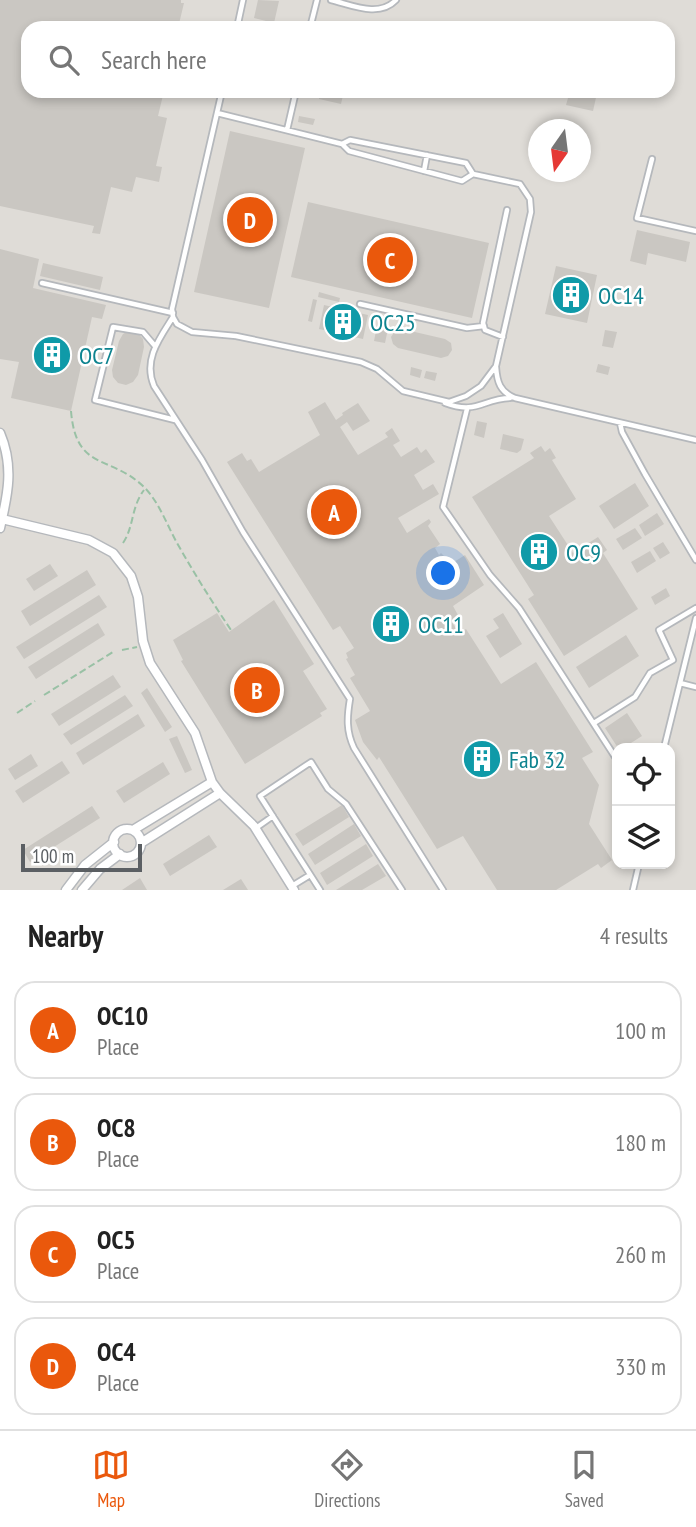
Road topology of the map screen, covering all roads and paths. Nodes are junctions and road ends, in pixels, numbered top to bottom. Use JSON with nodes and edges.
{"nodes":[{"id":1,"x":243,"y":0,"type":"edge"},
{"id":2,"x":317,"y":0,"type":"edge"},
{"id":3,"x":331,"y":0,"type":"edge"},
{"id":4,"x":396,"y":0,"type":"edge"},
{"id":5,"x":238,"y":21,"type":"edge"},
{"id":6,"x":312,"y":21,"type":"edge"},
{"id":7,"x":220,"y":98,"type":"edge"},
{"id":8,"x":294,"y":98,"type":"edge"},
{"id":9,"x":217,"y":113,"type":"junction"},
{"id":10,"x":287,"y":130,"type":"junction"},
{"id":11,"x":342,"y":144,"type":"junction"},
{"id":12,"x":427,"y":155,"type":"junction"},
{"id":13,"x":652,"y":159,"type":"dead end"},
{"id":14,"x":424,"y":171,"type":"junction"},
{"id":15,"x":473,"y":174,"type":"junction"},
{"id":16,"x":506,"y":210,"type":"dead end"},
{"id":17,"x":696,"y":231,"type":"edge"},
{"id":18,"x":42,"y":283,"type":"dead end"},
{"id":19,"x":360,"y":304,"type":"dead end"},
{"id":20,"x":173,"y":315,"type":"junction"},
{"id":21,"x":484,"y":326,"type":"junction"},
{"id":22,"x":503,"y":337,"type":"junction"},
{"id":23,"x":156,"y":346,"type":"junction"},
{"id":24,"x":496,"y":366,"type":"junction"},
{"id":25,"x":515,"y":398,"type":"junction"},
{"id":26,"x":441,"y":401,"type":"junction"},
{"id":27,"x":467,"y":409,"type":"junction"},
{"id":28,"x":71,"y":411,"type":"dead end"},
{"id":29,"x":176,"y":420,"type":"junction"},
{"id":30,"x":620,"y":423,"type":"junction"},
{"id":31,"x":0,"y":433,"type":"edge"},
{"id":32,"x":696,"y":440,"type":"edge"},
{"id":33,"x":146,"y":489,"type":"junction"},
{"id":34,"x":1,"y":524,"type":"edge"},
{"id":35,"x":123,"y":544,"type":"dead end"},
{"id":36,"x":696,"y":560,"type":"edge"},
{"id":37,"x":696,"y":608,"type":"edge"},
{"id":38,"x":696,"y":618,"type":"edge"},
{"id":39,"x":231,"y":630,"type":"dead end"},
{"id":40,"x":138,"y":647,"type":"dead end"},
{"id":41,"x":122,"y":650,"type":"dead end"},
{"id":42,"x":113,"y":652,"type":"dead end"},
{"id":43,"x":680,"y":683,"type":"junction"},
{"id":44,"x":696,"y":687,"type":"edge"},
{"id":45,"x":44,"y":695,"type":"dead end"},
{"id":46,"x":35,"y":701,"type":"dead end"},
{"id":47,"x":17,"y":713,"type":"dead end"},
{"id":48,"x":594,"y":723,"type":"junction"},
{"id":49,"x":665,"y":743,"type":"edge"},
{"id":50,"x":612,"y":752,"type":"edge"},
{"id":51,"x":212,"y":782,"type":"junction"},
{"id":52,"x":220,"y":793,"type":"junction"},
{"id":53,"x":272,"y":816,"type":"junction"},
{"id":54,"x":255,"y":828,"type":"junction"},
{"id":55,"x":133,"y":830,"type":"junction"},
{"id":56,"x":114,"y":842,"type":"junction"},
{"id":57,"x":141,"y":843,"type":"junction"},
{"id":58,"x":120,"y":855,"type":"junction"},
{"id":59,"x":638,"y":869,"type":"edge"},
{"id":60,"x":310,"y":875,"type":"junction"},
{"id":61,"x":293,"y":888,"type":"edge"},
{"id":62,"x":66,"y":890,"type":"edge"},
{"id":63,"x":82,"y":890,"type":"edge"},
{"id":64,"x":320,"y":890,"type":"edge"},
{"id":65,"x":402,"y":890,"type":"edge"},
{"id":66,"x":443,"y":890,"type":"edge"},
{"id":67,"x":634,"y":890,"type":"edge"}],
"edges":[{"from":1,"to":5,"type":"lane"},
{"from":2,"to":6,"type":"lane"},
{"from":3,"to":4,"type":"lane"},
{"from":7,"to":9,"type":"lane"},
{"from":8,"to":10,"type":"lane"},
{"from":9,"to":10,"type":"lane"},
{"from":9,"to":20,"type":"lane"},
{"from":10,"to":11,"type":"lane"},
{"from":11,"to":12,"type":"lane"},
{"from":11,"to":14,"type":"lane"},
{"from":12,"to":14,"type":"lane"},
{"from":12,"to":15,"type":"lane"},
{"from":13,"to":17,"type":"lane"},
{"from":14,"to":15,"type":"lane"},
{"from":15,"to":22,"type":"lane"},
{"from":16,"to":21,"type":"lane"},
{"from":18,"to":20,"type":"lane"},
{"from":19,"to":21,"type":"lane"},
{"from":20,"to":23,"type":"lane"},
{"from":20,"to":26,"type":"lane"},
{"from":21,"to":22,"type":"lane"},
{"from":22,"to":24,"type":"lane"},
{"from":23,"to":29,"type":"lane"},
{"from":23,"to":29,"type":"lane"},
{"from":24,"to":25,"type":"lane"},
{"from":24,"to":26,"type":"lane"},
{"from":25,"to":27,"type":"lane"},
{"from":25,"to":30,"type":"lane"},
{"from":26,"to":27,"type":"lane"},
{"from":27,"to":48,"type":"lane"},
{"from":28,"to":33,"type":"path"},
{"from":29,"to":66,"type":"lane"},
{"from":30,"to":32,"type":"lane"},
{"from":30,"to":36,"type":"lane"},
{"from":31,"to":34,"type":"street"},
{"from":33,"to":35,"type":"path"},
{"from":33,"to":39,"type":"path"},
{"from":34,"to":51,"type":"street"},
{"from":37,"to":48,"type":"lane"},
{"from":38,"to":43,"type":"lane"},
{"from":40,"to":41,"type":"path"},
{"from":42,"to":45,"type":"path"},
{"from":43,"to":44,"type":"lane"},
{"from":43,"to":49,"type":"lane"},
{"from":46,"to":47,"type":"path"},
{"from":48,"to":50,"type":"lane"},
{"from":51,"to":52,"type":"street"},
{"from":51,"to":55,"type":"street"},
{"from":52,"to":54,"type":"street"},
{"from":52,"to":57,"type":"street"},
{"from":53,"to":54,"type":"lane"},
{"from":53,"to":60,"type":"lane"},
{"from":53,"to":65,"type":"lane"},
{"from":54,"to":61,"type":"street"},
{"from":55,"to":56,"type":"street"},
{"from":55,"to":57,"type":"street"},
{"from":56,"to":58,"type":"street"},
{"from":56,"to":62,"type":"street"},
{"from":57,"to":58,"type":"street"},
{"from":58,"to":63,"type":"street"},
{"from":59,"to":67,"type":"lane"},
{"from":60,"to":61,"type":"lane"},
{"from":60,"to":64,"type":"lane"}]}
